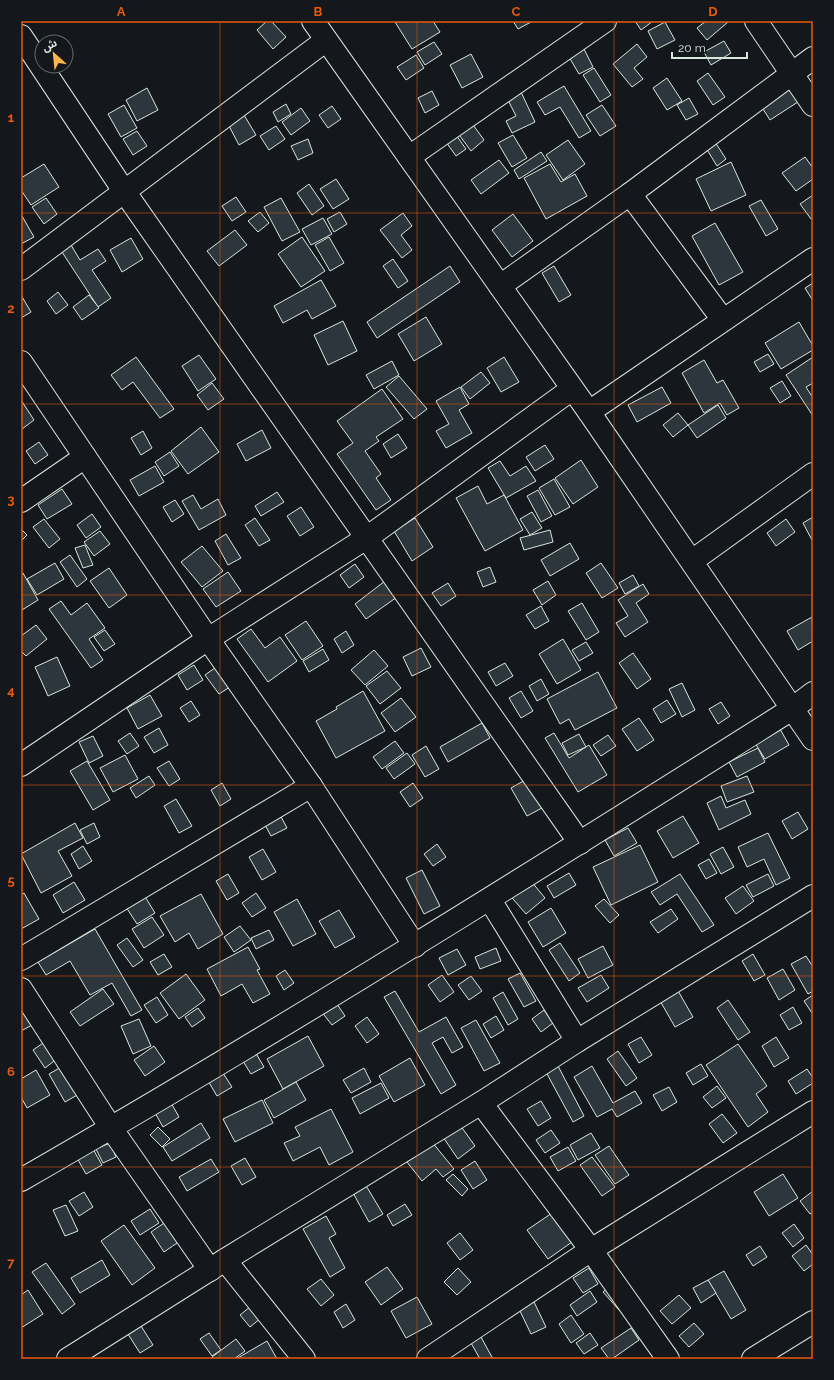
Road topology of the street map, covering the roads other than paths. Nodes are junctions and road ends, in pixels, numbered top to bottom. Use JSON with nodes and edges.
{"nodes":[{"id":1,"x":313,"y":21,"type":"edge"},
{"id":2,"x":605,"y":21,"type":"edge"},
{"id":3,"x":756,"y":21,"type":"edge"},
{"id":4,"x":21,"y":36,"type":"edge"},
{"id":5,"x":325,"y":41,"type":"junction"},
{"id":6,"x":813,"y":58,"type":"edge"},
{"id":7,"x":792,"y":74,"type":"junction"},
{"id":8,"x":813,"y":105,"type":"edge"},
{"id":9,"x":409,"y":157,"type":"junction"},
{"id":10,"x":124,"y":191,"type":"junction"},
{"id":11,"x":630,"y":194,"type":"junction"},
{"id":12,"x":813,"y":259,"type":"edge"},
{"id":13,"x":21,"y":269,"type":"edge"},
{"id":14,"x":500,"y":286,"type":"junction"},
{"id":15,"x":723,"y":320,"type":"junction"},
{"id":16,"x":21,"y":362,"type":"edge"},
{"id":17,"x":572,"y":389,"type":"junction"},
{"id":18,"x":589,"y":412,"type":"junction"},
{"id":19,"x":85,"y":457,"type":"junction"},
{"id":20,"x":813,"y":474,"type":"edge"},
{"id":21,"x":21,"y":501,"type":"edge"},
{"id":22,"x":368,"y":537,"type":"junction"},
{"id":23,"x":692,"y":561,"type":"junction"},
{"id":24,"x":208,"y":639,"type":"junction"},
{"id":25,"x":813,"y":693,"type":"edge"},
{"id":26,"x":792,"y":709,"type":"junction"},
{"id":27,"x":813,"y":739,"type":"edge"},
{"id":28,"x":21,"y":765,"type":"edge"},
{"id":29,"x":311,"y":786,"type":"junction"},
{"id":30,"x":580,"y":843,"type":"junction"},
{"id":31,"x":813,"y":896,"type":"edge"},
{"id":32,"x":490,"y":900,"type":"junction"},
{"id":33,"x":414,"y":946,"type":"junction"},
{"id":34,"x":21,"y":958,"type":"edge"},
{"id":35,"x":21,"y":989,"type":"edge"},
{"id":36,"x":577,"y":1041,"type":"junction"},
{"id":37,"x":481,"y":1103,"type":"junction"},
{"id":38,"x":813,"y":1112,"type":"edge"},
{"id":39,"x":111,"y":1128,"type":"junction"},
{"id":40,"x":21,"y":1180,"type":"edge"},
{"id":41,"x":591,"y":1250,"type":"junction"},
{"id":42,"x":218,"y":1265,"type":"junction"},
{"id":43,"x":813,"y":1322,"type":"edge"},
{"id":44,"x":68,"y":1359,"type":"edge"},
{"id":45,"x":304,"y":1359,"type":"edge"},
{"id":46,"x":428,"y":1359,"type":"edge"},
{"id":47,"x":668,"y":1359,"type":"edge"},
{"id":48,"x":753,"y":1359,"type":"edge"}],
"edges":[{"from":1,"to":5,"type":"street"},
{"from":2,"to":9,"type":"street"},
{"from":3,"to":7,"type":"street"},
{"from":4,"to":10,"type":"street"},
{"from":5,"to":9,"type":"street"},
{"from":5,"to":10,"type":"street"},
{"from":6,"to":7,"type":"street"},
{"from":7,"to":8,"type":"street"},
{"from":7,"to":11,"type":"street"},
{"from":9,"to":14,"type":"street"},
{"from":10,"to":13,"type":"street"},
{"from":10,"to":22,"type":"street"},
{"from":11,"to":14,"type":"street"},
{"from":11,"to":15,"type":"street"},
{"from":12,"to":15,"type":"street"},
{"from":14,"to":17,"type":"street"},
{"from":15,"to":18,"type":"street"},
{"from":16,"to":19,"type":"street"},
{"from":17,"to":18,"type":"street"},
{"from":17,"to":22,"type":"street"},
{"from":18,"to":23,"type":"street"},
{"from":19,"to":21,"type":"street"},
{"from":19,"to":24,"type":"street"},
{"from":20,"to":23,"type":"street"},
{"from":22,"to":24,"type":"street"},
{"from":22,"to":30,"type":"street"},
{"from":23,"to":26,"type":"street"},
{"from":24,"to":28,"type":"street"},
{"from":24,"to":29,"type":"street"},
{"from":25,"to":26,"type":"street"},
{"from":26,"to":27,"type":"street"},
{"from":26,"to":30,"type":"street"},
{"from":29,"to":33,"type":"street"},
{"from":29,"to":34,"type":"street"},
{"from":30,"to":32,"type":"street"},
{"from":31,"to":36,"type":"street"},
{"from":32,"to":33,"type":"street"},
{"from":32,"to":36,"type":"street"},
{"from":33,"to":39,"type":"street"},
{"from":35,"to":39,"type":"street"},
{"from":36,"to":37,"type":"street"},
{"from":37,"to":41,"type":"street"},
{"from":37,"to":42,"type":"street"},
{"from":38,"to":41,"type":"street"},
{"from":39,"to":40,"type":"street"},
{"from":39,"to":42,"type":"street"},
{"from":41,"to":46,"type":"street"},
{"from":41,"to":47,"type":"street"},
{"from":42,"to":44,"type":"street"},
{"from":42,"to":45,"type":"street"},
{"from":43,"to":48,"type":"street"}]}
